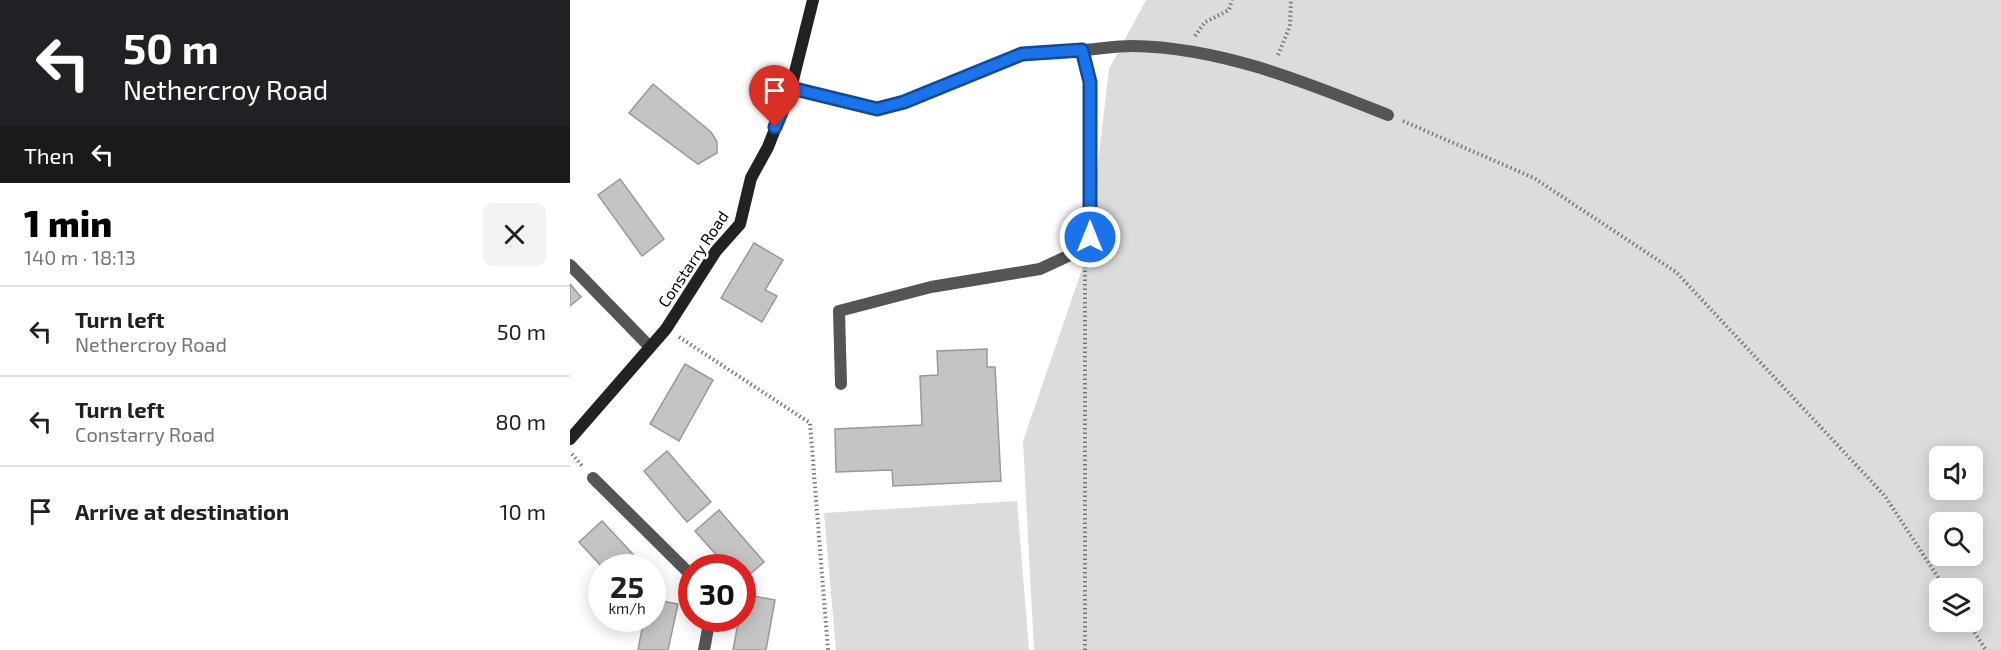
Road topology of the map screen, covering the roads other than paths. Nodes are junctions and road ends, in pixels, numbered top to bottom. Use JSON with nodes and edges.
{"nodes":[{"id":1,"x":813,"y":0,"type":"edge"},
{"id":2,"x":1082,"y":50,"type":"junction"},
{"id":3,"x":791,"y":88,"type":"junction"},
{"id":4,"x":1388,"y":115,"type":"road end"},
{"id":5,"x":570,"y":266,"type":"edge"},
{"id":6,"x":650,"y":347,"type":"junction"},
{"id":7,"x":841,"y":384,"type":"dead end"},
{"id":8,"x":570,"y":439,"type":"edge"},
{"id":9,"x":593,"y":478,"type":"dead end"},
{"id":10,"x":678,"y":562,"type":"edge"},
{"id":11,"x":707,"y":632,"type":"edge"},
{"id":12,"x":704,"y":650,"type":"edge"}],
"edges":[{"from":1,"to":3,"type":"main road","name":"Constarry Road"},
{"from":2,"to":3,"type":"street"},
{"from":2,"to":4,"type":"street"},
{"from":2,"to":7,"type":"street"},
{"from":3,"to":6,"type":"main road","name":"Constarry Road"},
{"from":5,"to":6,"type":"street"},
{"from":6,"to":8,"type":"main road","name":"Constarry Road"},
{"from":9,"to":10,"type":"street"},
{"from":11,"to":12,"type":"street"}]}
